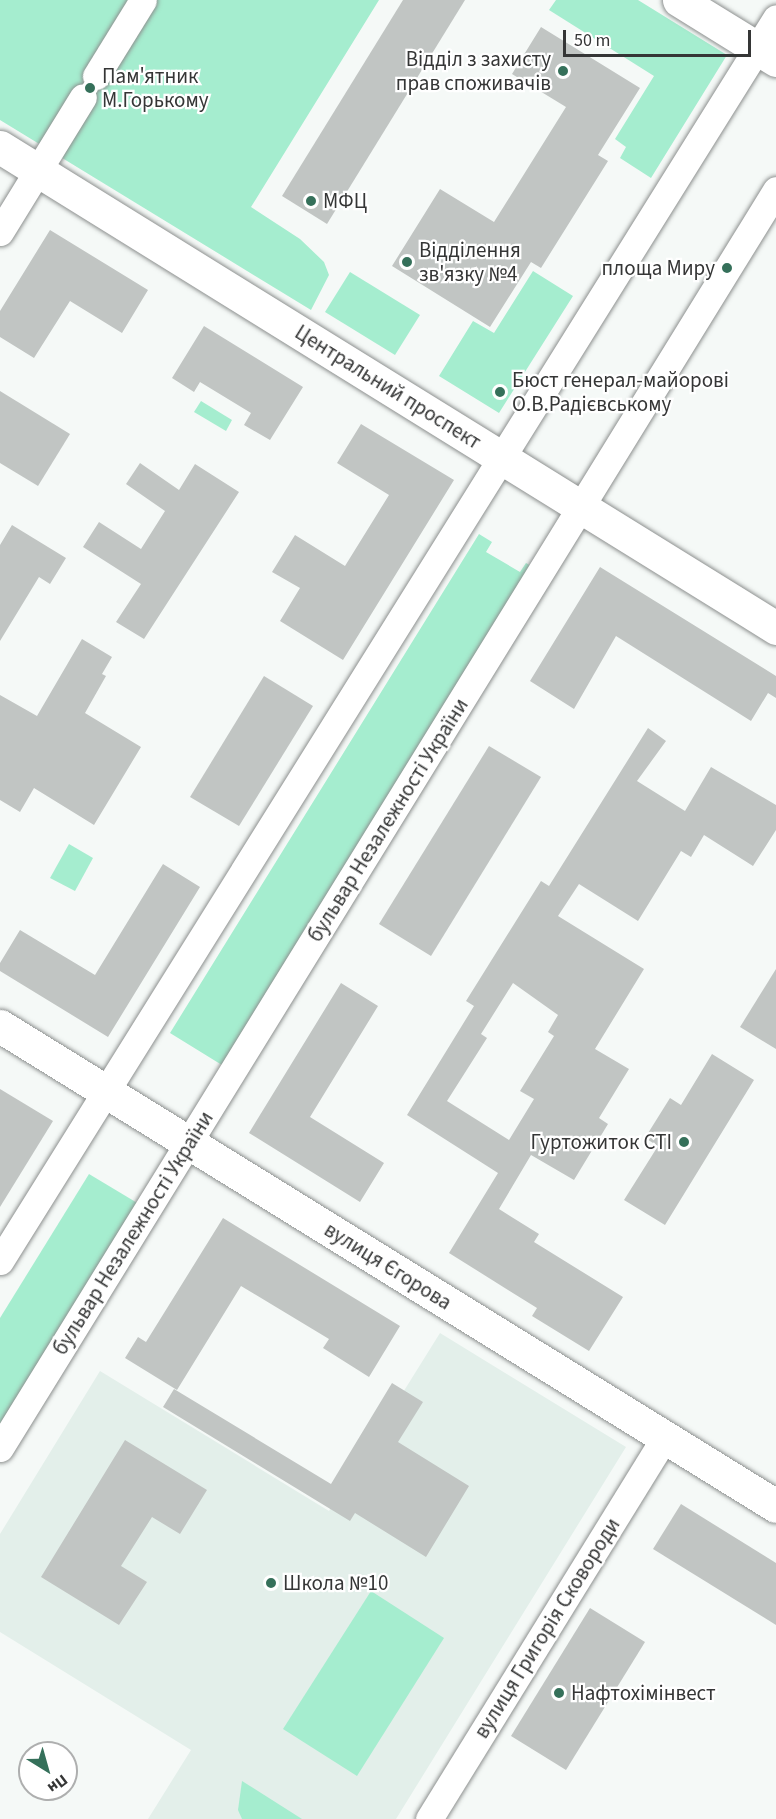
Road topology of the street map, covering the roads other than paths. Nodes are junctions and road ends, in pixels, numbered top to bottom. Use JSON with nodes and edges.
{"nodes":[{"id":1,"x":143,"y":0,"type":"edge"},
{"id":2,"x":679,"y":0,"type":"edge"},
{"id":3,"x":776,"y":18,"type":"edge"},
{"id":4,"x":766,"y":54,"type":"edge"},
{"id":5,"x":0,"y":147,"type":"edge"},
{"id":6,"x":38,"y":171,"type":"junction"},
{"id":7,"x":776,"y":190,"type":"edge"},
{"id":8,"x":0,"y":232,"type":"edge"},
{"id":9,"x":500,"y":457,"type":"junction"},
{"id":10,"x":581,"y":507,"type":"junction"},
{"id":11,"x":776,"y":628,"type":"edge"},
{"id":12,"x":0,"y":1026,"type":"edge"},
{"id":13,"x":106,"y":1091,"type":"junction"},
{"id":14,"x":189,"y":1142,"type":"junction"},
{"id":15,"x":0,"y":1261,"type":"edge"},
{"id":16,"x":665,"y":1437,"type":"junction"},
{"id":17,"x":0,"y":1448,"type":"edge"},
{"id":18,"x":776,"y":1506,"type":"edge"},
{"id":19,"x":429,"y":1819,"type":"edge"}],
"edges":[{"from":1,"to":6,"type":"street"},
{"from":2,"to":4,"type":"street"},
{"from":3,"to":4,"type":"street"},
{"from":4,"to":9,"type":"street"},
{"from":5,"to":6,"type":"street","name":"Центральний проспект"},
{"from":6,"to":8,"type":"street"},
{"from":6,"to":9,"type":"street","name":"Центральний проспект"},
{"from":7,"to":10,"type":"street","name":"бульвар Незалежності України"},
{"from":9,"to":10,"type":"street","name":"Центральний проспект"},
{"from":9,"to":13,"type":"street"},
{"from":10,"to":11,"type":"street","name":"Центральний проспект"},
{"from":10,"to":14,"type":"street","name":"бульвар Незалежності України"},
{"from":12,"to":13,"type":"street","name":"вулиця Єгорова"},
{"from":13,"to":14,"type":"street","name":"вулиця Єгорова"},
{"from":13,"to":15,"type":"street"},
{"from":14,"to":16,"type":"street","name":"вулиця Єгорова"},
{"from":14,"to":17,"type":"street","name":"бульвар Незалежності України"},
{"from":16,"to":18,"type":"street","name":"вулиця Єгорова"},
{"from":16,"to":19,"type":"street","name":"вулиця Григорія Сковороди"}]}
